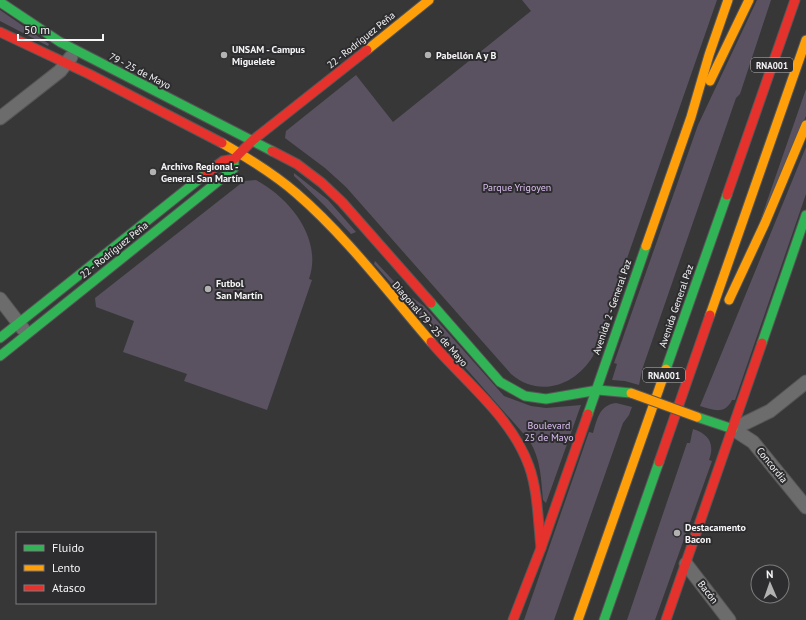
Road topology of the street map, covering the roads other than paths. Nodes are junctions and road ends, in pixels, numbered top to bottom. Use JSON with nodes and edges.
{"nodes":[{"id":1,"x":429,"y":0,"type":"edge"},
{"id":2,"x":728,"y":0,"type":"edge"},
{"id":3,"x":749,"y":0,"type":"edge"},
{"id":4,"x":795,"y":0,"type":"edge"},
{"id":5,"x":0,"y":2,"type":"edge"},
{"id":6,"x":0,"y":32,"type":"edge"},
{"id":7,"x":806,"y":40,"type":"edge"},
{"id":8,"x":769,"y":45,"type":"dead end"},
{"id":9,"x":76,"y":51,"type":"junction"},
{"id":10,"x":66,"y":63,"type":"junction"},
{"id":11,"x":691,"y":117,"type":"junction"},
{"id":12,"x":0,"y":118,"type":"edge"},
{"id":13,"x":806,"y":126,"type":"edge"},
{"id":14,"x":749,"y":130,"type":"junction"},
{"id":15,"x":253,"y":140,"type":"junction"},
{"id":16,"x":237,"y":156,"type":"junction"},
{"id":17,"x":806,"y":215,"type":"edge"},
{"id":18,"x":0,"y":298,"type":"edge"},
{"id":19,"x":724,"y":310,"type":"dead end"},
{"id":20,"x":19,"y":323,"type":"junction"},
{"id":21,"x":717,"y":324,"type":"dead end"},
{"id":22,"x":28,"y":334,"type":"junction"},
{"id":23,"x":0,"y":338,"type":"edge"},
{"id":24,"x":0,"y":356,"type":"edge"},
{"id":25,"x":806,"y":382,"type":"edge"},
{"id":26,"x":595,"y":391,"type":"junction"},
{"id":27,"x":682,"y":396,"type":"junction"},
{"id":28,"x":733,"y":430,"type":"junction"},
{"id":29,"x":806,"y":507,"type":"edge"},
{"id":30,"x":541,"y":548,"type":"junction"},
{"id":31,"x":686,"y":564,"type":"junction"},
{"id":32,"x":513,"y":620,"type":"edge"},
{"id":33,"x":578,"y":620,"type":"edge"},
{"id":34,"x":604,"y":620,"type":"edge"},
{"id":35,"x":666,"y":620,"type":"edge"},
{"id":36,"x":729,"y":620,"type":"edge"}],
"edges":[{"from":1,"to":15,"type":"main road","name":"22 - Rodríguez Peña"},
{"from":2,"to":11,"type":"main road","name":"Avenida 2 - General Paz"},
{"from":3,"to":11,"type":"main road"},
{"from":4,"to":14,"type":"main road","name":"Avenida General Paz","number":"RNA001"},
{"from":5,"to":9,"type":"main road","name":"79 - 25 de Mayo"},
{"from":6,"to":10,"type":"main road"},
{"from":7,"to":27,"type":"main road","number":"RNA001"},
{"from":8,"to":14,"type":"main road"},
{"from":9,"to":10,"type":"street"},
{"from":9,"to":15,"type":"main road","name":"79 - 25 de Mayo"},
{"from":10,"to":12,"type":"street"},
{"from":10,"to":16,"type":"main road"},
{"from":11,"to":26,"type":"main road","name":"Avenida 2 - General Paz"},
{"from":13,"to":19,"type":"main road"},
{"from":14,"to":33,"type":"main road","name":"Avenida General Paz","number":"RNA001"},
{"from":15,"to":16,"type":"main road","name":"22 - Rodríguez Peña"},
{"from":15,"to":26,"type":"main road","name":"Diagonal 79 - 25 de Mayo"},
{"from":16,"to":20,"type":"main road","name":"22 - Rodríguez Peña"},
{"from":16,"to":22,"type":"main road","name":"22 - Rodríguez Peña"},
{"from":16,"to":30,"type":"main road","name":"Diagonal 79 - 25 de Mayo"},
{"from":17,"to":28,"type":"main road"},
{"from":18,"to":20,"type":"street"},
{"from":20,"to":22,"type":"street"},
{"from":20,"to":23,"type":"main road","name":"22 - Rodríguez Peña"},
{"from":21,"to":27,"type":"main road"},
{"from":22,"to":24,"type":"main road","name":"22 - Rodríguez Peña"},
{"from":25,"to":28,"type":"street"},
{"from":26,"to":28,"type":"main road","name":"Diagonal 79 - 25 de Mayo","bridge":true},
{"from":26,"to":30,"type":"main road","name":"Avenida 2 - General Paz"},
{"from":27,"to":34,"type":"main road","number":"RNA001"},
{"from":28,"to":29,"type":"street","name":"Concordia"},
{"from":28,"to":31,"type":"main road"},
{"from":30,"to":32,"type":"main road","name":"Avenida 2 - General Paz"},
{"from":31,"to":35,"type":"main road"},
{"from":31,"to":36,"type":"street","name":"Bacón"}]}
